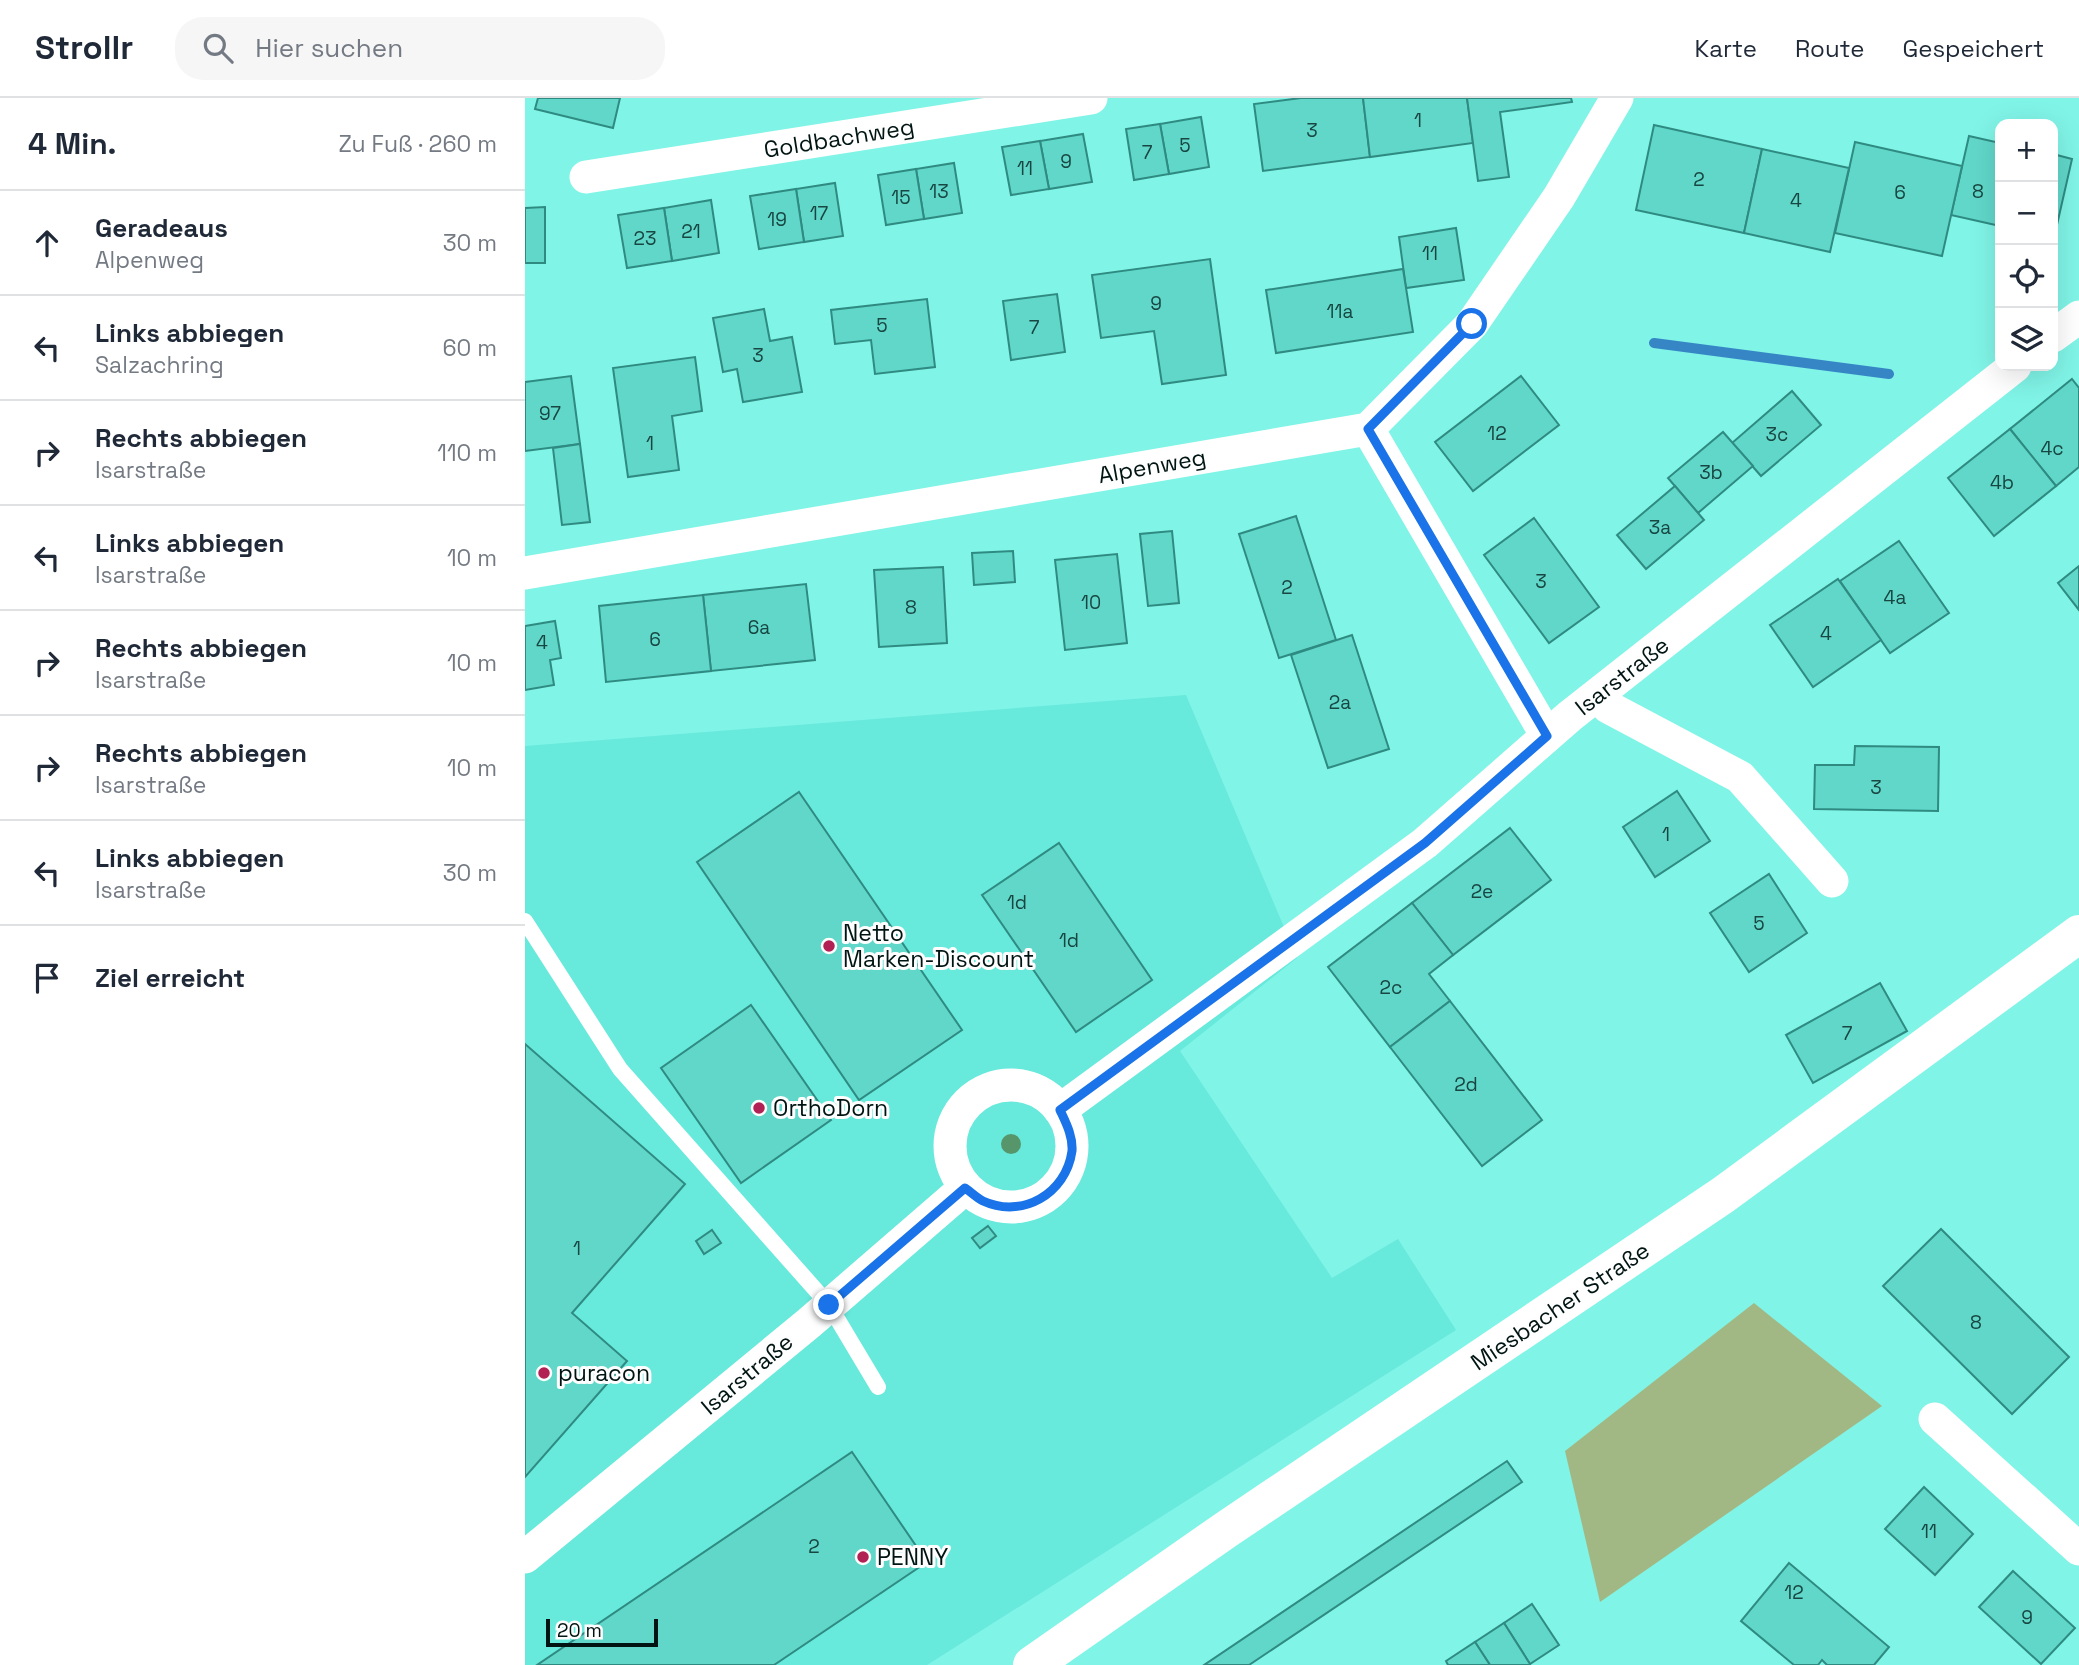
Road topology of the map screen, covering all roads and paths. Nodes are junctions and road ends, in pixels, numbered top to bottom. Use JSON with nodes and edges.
{"nodes":[{"id":1,"x":1091,"y":98,"type":"edge"},
{"id":2,"x":1617,"y":98,"type":"edge"},
{"id":3,"x":1054,"y":101,"type":"edge"},
{"id":4,"x":586,"y":177,"type":"dead end"},
{"id":5,"x":2079,"y":317,"type":"edge"},
{"id":6,"x":2058,"y":332,"type":"edge"},
{"id":7,"x":2009,"y":371,"type":"edge"},
{"id":8,"x":1368,"y":429,"type":"junction"},
{"id":9,"x":525,"y":573,"type":"edge"},
{"id":10,"x":1598,"y":695,"type":"junction"},
{"id":11,"x":1547,"y":736,"type":"junction"},
{"id":12,"x":1832,"y":881,"type":"dead end"},
{"id":13,"x":525,"y":921,"type":"edge"},
{"id":14,"x":2079,"y":934,"type":"edge"},
{"id":15,"x":1060,"y":1110,"type":"junction"},
{"id":16,"x":965,"y":1188,"type":"junction"},
{"id":17,"x":829,"y":1305,"type":"junction"},
{"id":18,"x":878,"y":1387,"type":"dead end"},
{"id":19,"x":1935,"y":1419,"type":"dead end"},
{"id":20,"x":2079,"y":1549,"type":"edge"},
{"id":21,"x":525,"y":1557,"type":"edge"},
{"id":22,"x":1032,"y":1665,"type":"edge"}],
"edges":[{"from":1,"to":3,"type":"street","name":"Goldbachweg"},
{"from":2,"to":8,"type":"street"},
{"from":3,"to":4,"type":"street","name":"Goldbachweg"},
{"from":5,"to":6,"type":"street"},
{"from":7,"to":10,"type":"street","name":"Isarstraße"},
{"from":8,"to":9,"type":"street","name":"Alpenweg"},
{"from":8,"to":11,"type":"street"},
{"from":10,"to":11,"type":"street","name":"Isarstraße"},
{"from":10,"to":12,"type":"street"},
{"from":11,"to":15,"type":"street","name":"Isarstraße"},
{"from":13,"to":17,"type":"lane"},
{"from":14,"to":22,"type":"main road","name":"Miesbacher Straße"},
{"from":15,"to":16,"type":"street"},
{"from":15,"to":16,"type":"street"},
{"from":16,"to":17,"type":"street","name":"Isarstraße"},
{"from":17,"to":18,"type":"lane"},
{"from":17,"to":21,"type":"street","name":"Isarstraße"},
{"from":19,"to":20,"type":"street"}]}
